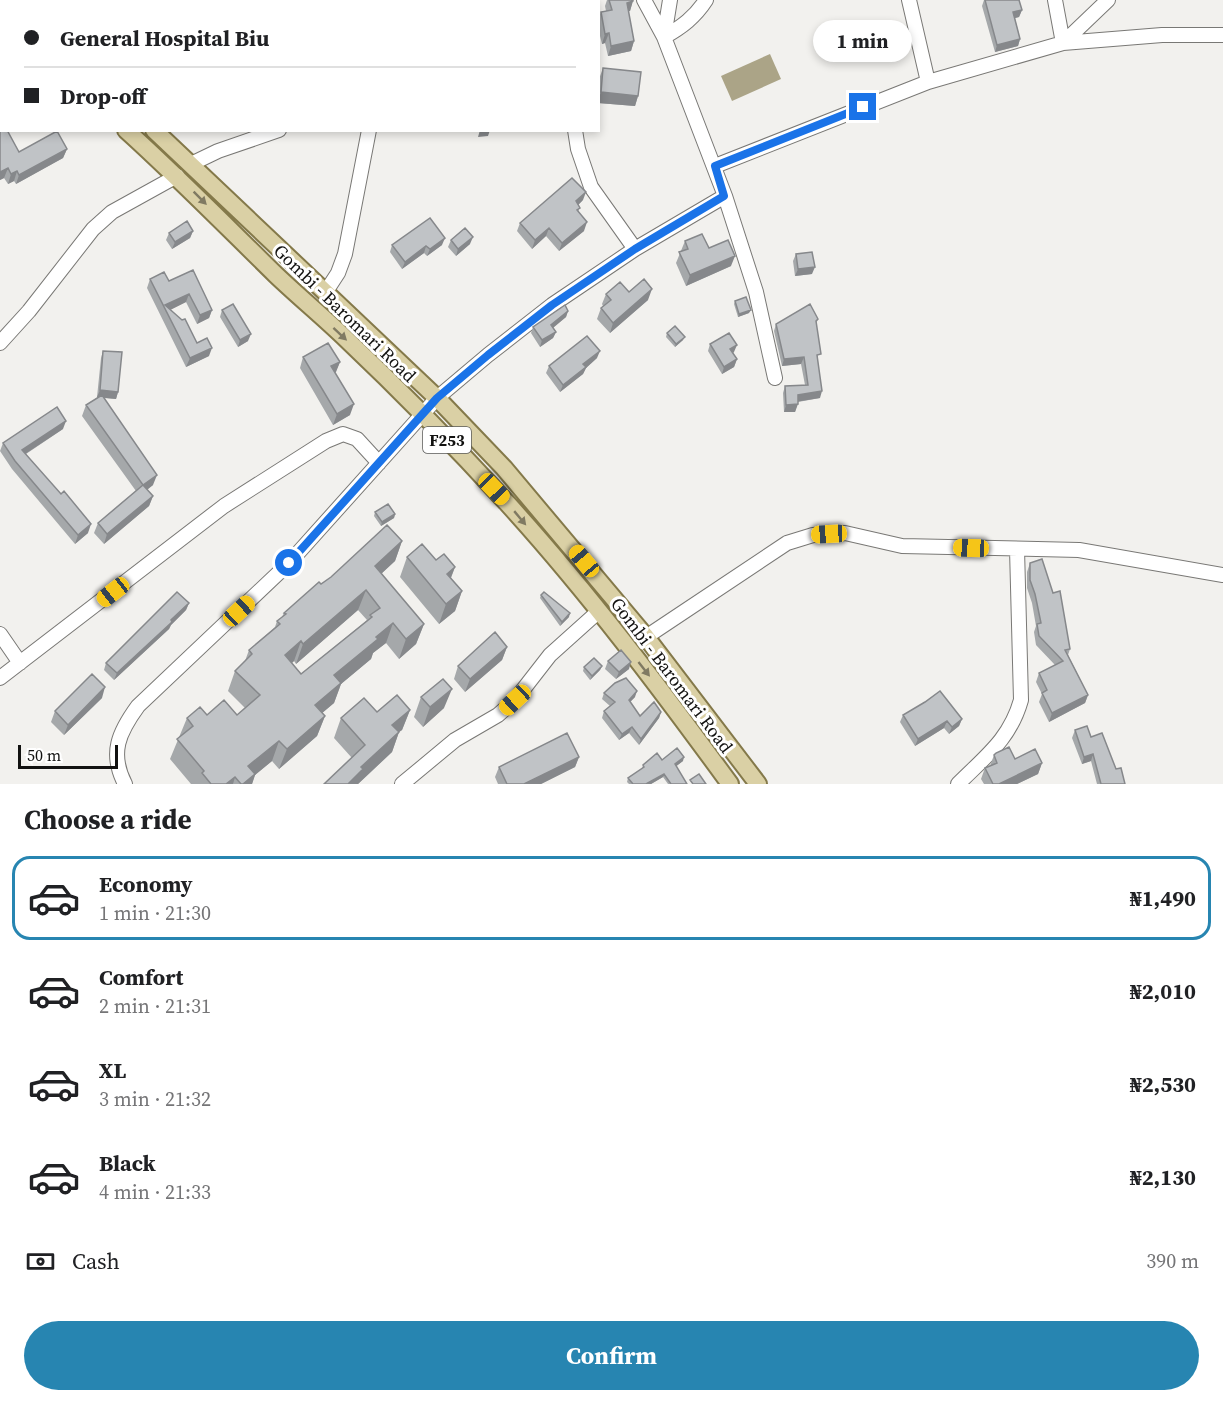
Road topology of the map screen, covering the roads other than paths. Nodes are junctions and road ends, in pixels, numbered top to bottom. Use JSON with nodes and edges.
{"nodes":[{"id":1,"x":644,"y":0,"type":"edge"},
{"id":2,"x":670,"y":0,"type":"edge"},
{"id":3,"x":706,"y":0,"type":"edge"},
{"id":4,"x":909,"y":0,"type":"edge"},
{"id":5,"x":1055,"y":0,"type":"edge"},
{"id":6,"x":1108,"y":0,"type":"edge"},
{"id":7,"x":1223,"y":35,"type":"edge"},
{"id":8,"x":664,"y":37,"type":"junction"},
{"id":9,"x":1063,"y":43,"type":"junction"},
{"id":10,"x":928,"y":82,"type":"junction"},
{"id":11,"x":128,"y":132,"type":"edge"},
{"id":12,"x":156,"y":132,"type":"edge"},
{"id":13,"x":273,"y":132,"type":"edge"},
{"id":14,"x":369,"y":132,"type":"edge"},
{"id":15,"x":575,"y":132,"type":"edge"},
{"id":16,"x":191,"y":164,"type":"junction"},
{"id":17,"x":715,"y":166,"type":"junction"},
{"id":18,"x":177,"y":176,"type":"junction"},
{"id":19,"x":724,"y":196,"type":"junction"},
{"id":20,"x":635,"y":249,"type":"junction"},
{"id":21,"x":325,"y":293,"type":"junction"},
{"id":22,"x":0,"y":343,"type":"edge"},
{"id":23,"x":776,"y":378,"type":"dead end"},
{"id":24,"x":437,"y":398,"type":"junction"},
{"id":25,"x":423,"y":415,"type":"junction"},
{"id":26,"x":379,"y":463,"type":"junction"},
{"id":27,"x":1017,"y":549,"type":"junction"},
{"id":28,"x":1223,"y":575,"type":"edge"},
{"id":29,"x":599,"y":611,"type":"junction"},
{"id":30,"x":0,"y":634,"type":"edge"},
{"id":31,"x":646,"y":637,"type":"junction"},
{"id":32,"x":20,"y":663,"type":"junction"},
{"id":33,"x":0,"y":678,"type":"edge"},
{"id":34,"x":125,"y":784,"type":"edge"},
{"id":35,"x":402,"y":784,"type":"edge"},
{"id":36,"x":730,"y":784,"type":"edge"},
{"id":37,"x":758,"y":784,"type":"edge"},
{"id":38,"x":958,"y":784,"type":"edge"}],
"edges":[{"from":1,"to":8,"type":"street"},
{"from":2,"to":8,"type":"street"},
{"from":3,"to":8,"type":"street"},
{"from":4,"to":10,"type":"street"},
{"from":5,"to":9,"type":"street"},
{"from":6,"to":9,"type":"street"},
{"from":7,"to":9,"type":"street"},
{"from":8,"to":17,"type":"street"},
{"from":9,"to":10,"type":"street"},
{"from":10,"to":17,"type":"street"},
{"from":11,"to":18,"type":"main road","name":"Gombi - Baromari Road","number":"F253"},
{"from":12,"to":16,"type":"main road","name":"Gombi - Baromari Road","number":"F253"},
{"from":13,"to":16,"type":"street"},
{"from":14,"to":21,"type":"street"},
{"from":15,"to":20,"type":"street"},
{"from":16,"to":21,"type":"main road","name":"Gombi - Baromari Road","number":"F253"},
{"from":17,"to":19,"type":"street"},
{"from":18,"to":22,"type":"street"},
{"from":18,"to":25,"type":"main road","name":"Gombi - Baromari Road","number":"F253","one_way":true},
{"from":19,"to":20,"type":"street"},
{"from":19,"to":23,"type":"street"},
{"from":20,"to":24,"type":"street"},
{"from":21,"to":24,"type":"main road","name":"Gombi - Baromari Road","number":"F253"},
{"from":24,"to":25,"type":"street"},
{"from":24,"to":31,"type":"main road","name":"Gombi - Baromari Road","number":"F253"},
{"from":25,"to":26,"type":"street"},
{"from":25,"to":29,"type":"main road","name":"Gombi - Baromari Road","number":"F253","one_way":true},
{"from":26,"to":32,"type":"street"},
{"from":26,"to":34,"type":"street"},
{"from":27,"to":28,"type":"street"},
{"from":27,"to":31,"type":"street"},
{"from":27,"to":38,"type":"street"},
{"from":29,"to":35,"type":"street"},
{"from":29,"to":36,"type":"main road","name":"Gombi - Baromari Road","number":"F253","one_way":true},
{"from":30,"to":32,"type":"street"},
{"from":31,"to":37,"type":"main road","name":"Gombi - Baromari Road","number":"F253"},
{"from":32,"to":33,"type":"street"}]}
